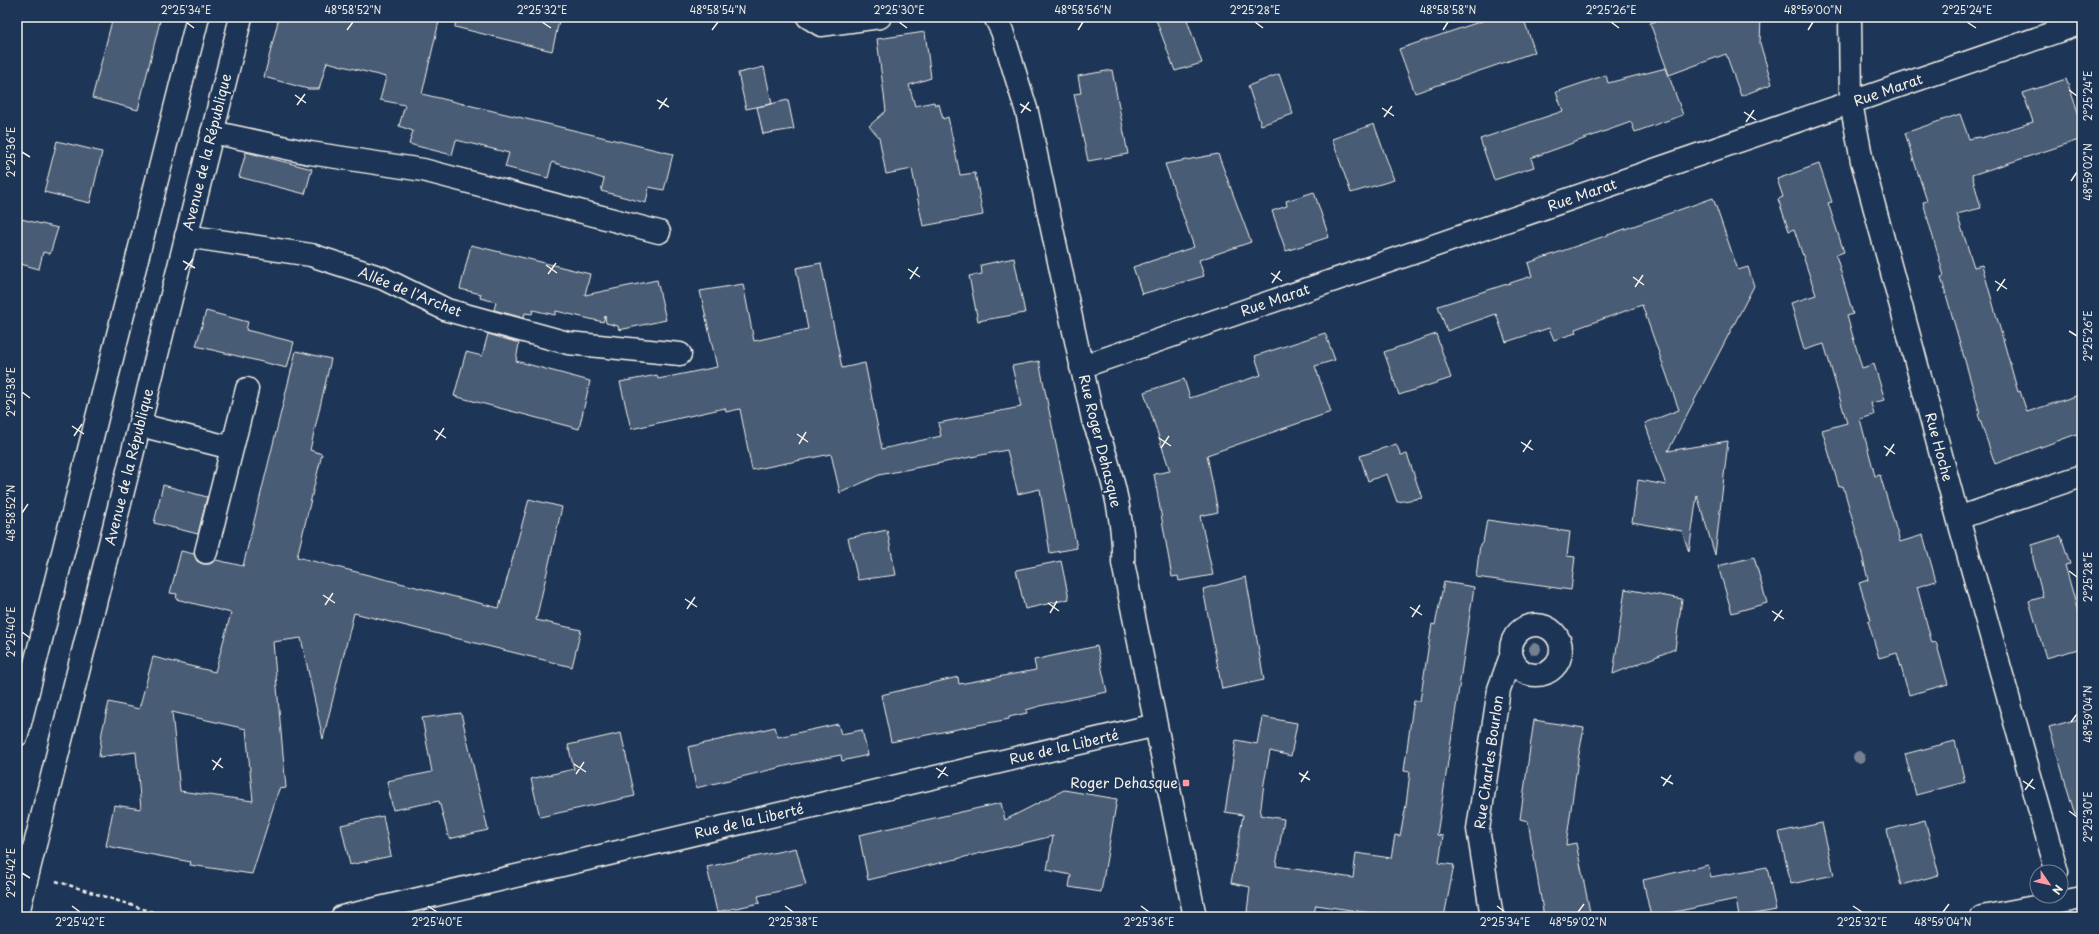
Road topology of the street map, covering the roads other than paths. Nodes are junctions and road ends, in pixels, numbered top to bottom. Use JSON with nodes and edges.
{"nodes":[{"id":1,"x":198,"y":17,"type":"edge"},
{"id":2,"x":241,"y":17,"type":"edge"},
{"id":3,"x":808,"y":17,"type":"edge"},
{"id":4,"x":880,"y":17,"type":"edge"},
{"id":5,"x":995,"y":17,"type":"edge"},
{"id":6,"x":1850,"y":17,"type":"edge"},
{"id":7,"x":2082,"y":23,"type":"edge"},
{"id":8,"x":1851,"y":103,"type":"junction"},
{"id":9,"x":212,"y":132,"type":"junction"},
{"id":10,"x":659,"y":232,"type":"dead end"},
{"id":11,"x":186,"y":236,"type":"junction"},
{"id":12,"x":680,"y":354,"type":"dead end"},
{"id":13,"x":1081,"y":367,"type":"junction"},
{"id":14,"x":247,"y":389,"type":"dead end"},
{"id":15,"x":140,"y":425,"type":"junction"},
{"id":16,"x":232,"y":448,"type":"junction"},
{"id":17,"x":2082,"y":476,"type":"edge"},
{"id":18,"x":1958,"y":518,"type":"junction"},
{"id":19,"x":206,"y":552,"type":"dead end"},
{"id":20,"x":1511,"y":656,"type":"dead end"},
{"id":21,"x":1156,"y":725,"type":"junction"},
{"id":22,"x":17,"y":735,"type":"edge"},
{"id":23,"x":2055,"y":864,"type":"edge"},
{"id":24,"x":2036,"y":904,"type":"edge"},
{"id":25,"x":17,"y":917,"type":"edge"},
{"id":26,"x":342,"y":917,"type":"edge"},
{"id":27,"x":1195,"y":917,"type":"edge"},
{"id":28,"x":1492,"y":917,"type":"edge"},
{"id":29,"x":1982,"y":917,"type":"edge"}],
"edges":[{"from":1,"to":22,"type":"street"},
{"from":2,"to":9,"type":"street","name":"Avenue de la République"},
{"from":3,"to":4,"type":"street"},
{"from":5,"to":13,"type":"street","name":"Rue Roger Dehasque"},
{"from":6,"to":8,"type":"street","name":"Rue Hoche"},
{"from":7,"to":8,"type":"street","name":"Rue Marat"},
{"from":8,"to":13,"type":"street","name":"Rue Marat"},
{"from":8,"to":18,"type":"street","name":"Rue Hoche"},
{"from":9,"to":10,"type":"street"},
{"from":9,"to":11,"type":"street","name":"Avenue de la République"},
{"from":11,"to":12,"type":"street","name":"Allée de l'Archet"},
{"from":11,"to":15,"type":"street","name":"Avenue de la République"},
{"from":13,"to":21,"type":"street","name":"Rue Roger Dehasque"},
{"from":14,"to":16,"type":"street"},
{"from":15,"to":16,"type":"street"},
{"from":15,"to":25,"type":"street","name":"Avenue de la République"},
{"from":16,"to":19,"type":"street"},
{"from":17,"to":18,"type":"street"},
{"from":18,"to":23,"type":"street","name":"Rue Hoche"},
{"from":20,"to":28,"type":"street","name":"Rue Charles Bourlon"},
{"from":21,"to":26,"type":"street","name":"Rue de la Liberté"},
{"from":21,"to":27,"type":"street","name":"Rue Roger Dehasque"},
{"from":24,"to":29,"type":"street"}]}
